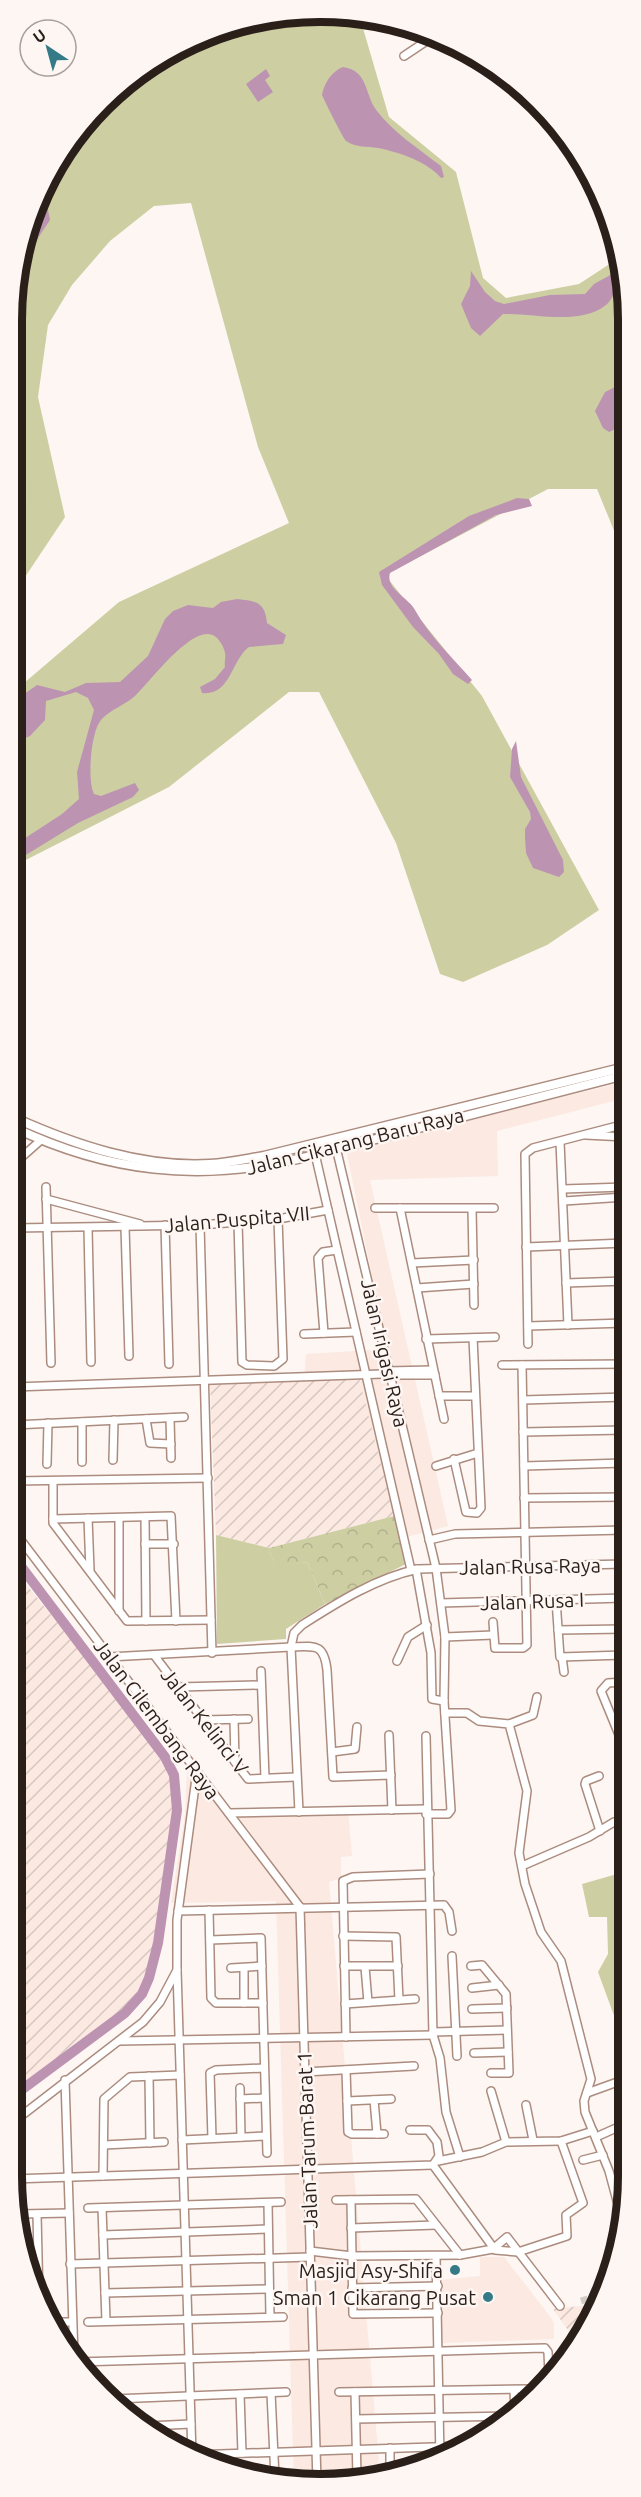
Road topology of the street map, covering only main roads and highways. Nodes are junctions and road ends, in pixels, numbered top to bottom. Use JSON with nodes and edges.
{"nodes":[{"id":1,"x":618,"y":1069,"type":"edge"},
{"id":2,"x":618,"y":1077,"type":"edge"},
{"id":3,"x":22,"y":1121,"type":"edge"},
{"id":4,"x":22,"y":1131,"type":"edge"},
{"id":5,"x":297,"y":1149,"type":"junction"},
{"id":6,"x":298,"y":1159,"type":"junction"}],
"edges":[{"from":1,"to":5,"type":"main road","name":"Jalan Cikarang Baru Raya"},
{"from":2,"to":6,"type":"main road","name":"Jalan Cikarang Baru Raya"},
{"from":3,"to":5,"type":"main road","name":"Jalan Cikarang Baru Raya"},
{"from":4,"to":6,"type":"main road","name":"Jalan Cikarang Baru Raya"},
{"from":5,"to":6,"type":"main road"}]}
